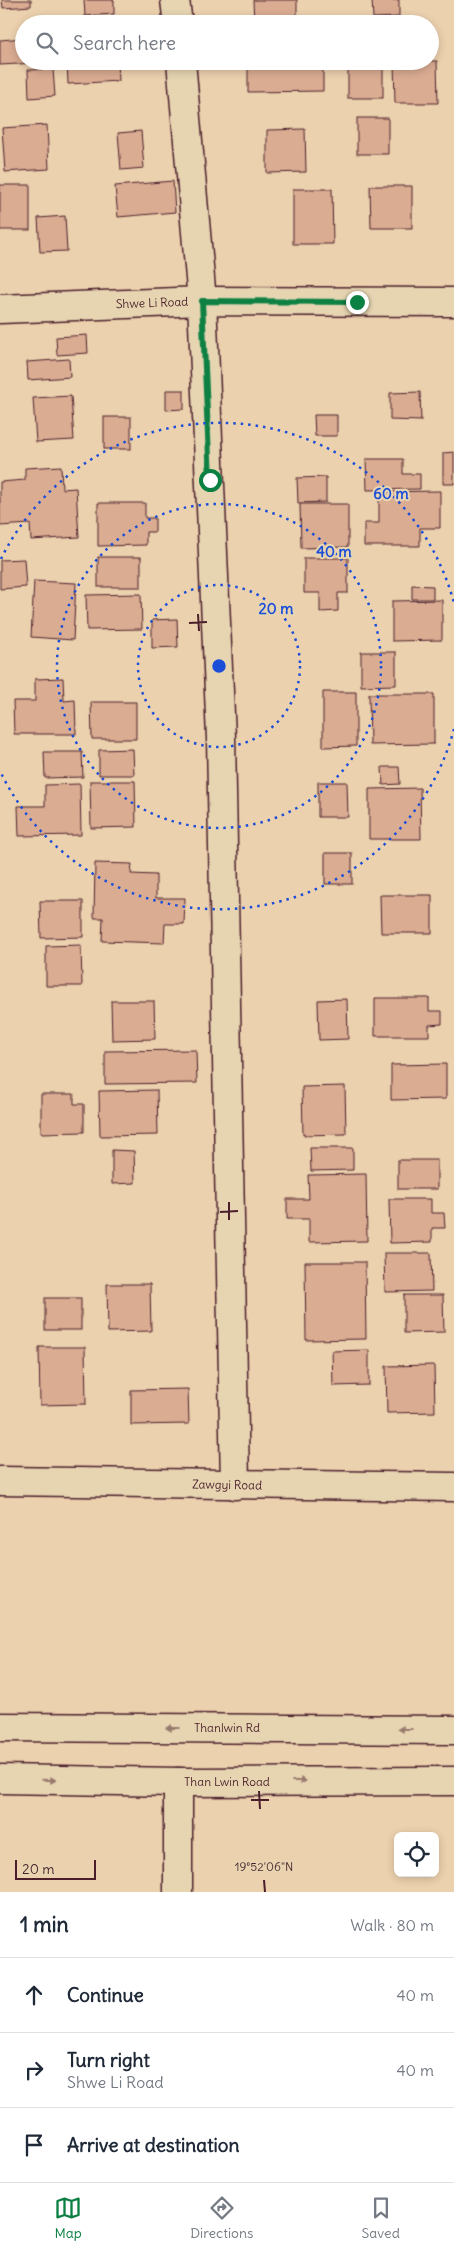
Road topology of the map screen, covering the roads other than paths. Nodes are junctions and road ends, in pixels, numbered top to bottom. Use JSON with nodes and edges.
{"nodes":[{"id":1,"x":175,"y":0,"type":"edge"},
{"id":2,"x":177,"y":15,"type":"edge"},
{"id":3,"x":182,"y":70,"type":"edge"},
{"id":4,"x":202,"y":301,"type":"junction"},
{"id":5,"x":454,"y":302,"type":"edge"},
{"id":6,"x":0,"y":309,"type":"edge"},
{"id":7,"x":0,"y":1481,"type":"edge"},
{"id":8,"x":235,"y":1485,"type":"junction"},
{"id":9,"x":454,"y":1486,"type":"edge"},
{"id":10,"x":0,"y":1727,"type":"edge"},
{"id":11,"x":454,"y":1730,"type":"edge"},
{"id":12,"x":0,"y":1779,"type":"edge"},
{"id":13,"x":454,"y":1781,"type":"edge"},
{"id":14,"x":178,"y":1782,"type":"junction"},
{"id":15,"x":178,"y":1892,"type":"edge"}],
"edges":[{"from":1,"to":2,"type":"street"},
{"from":3,"to":4,"type":"street"},
{"from":4,"to":5,"type":"street","name":"Shwe Li Road"},
{"from":4,"to":6,"type":"street","name":"Shwe Li Road"},
{"from":4,"to":8,"type":"street"},
{"from":7,"to":8,"type":"street","name":"Zawgyi Road"},
{"from":8,"to":9,"type":"street","name":"Zawgyi Road"},
{"from":11,"to":10,"type":"street","name":"Thanlwin Rd","one_way":true},
{"from":12,"to":14,"type":"street","name":"Than Lwin Road","one_way":true},
{"from":14,"to":13,"type":"street","name":"Than Lwin Road","one_way":true},
{"from":14,"to":15,"type":"street"}]}
